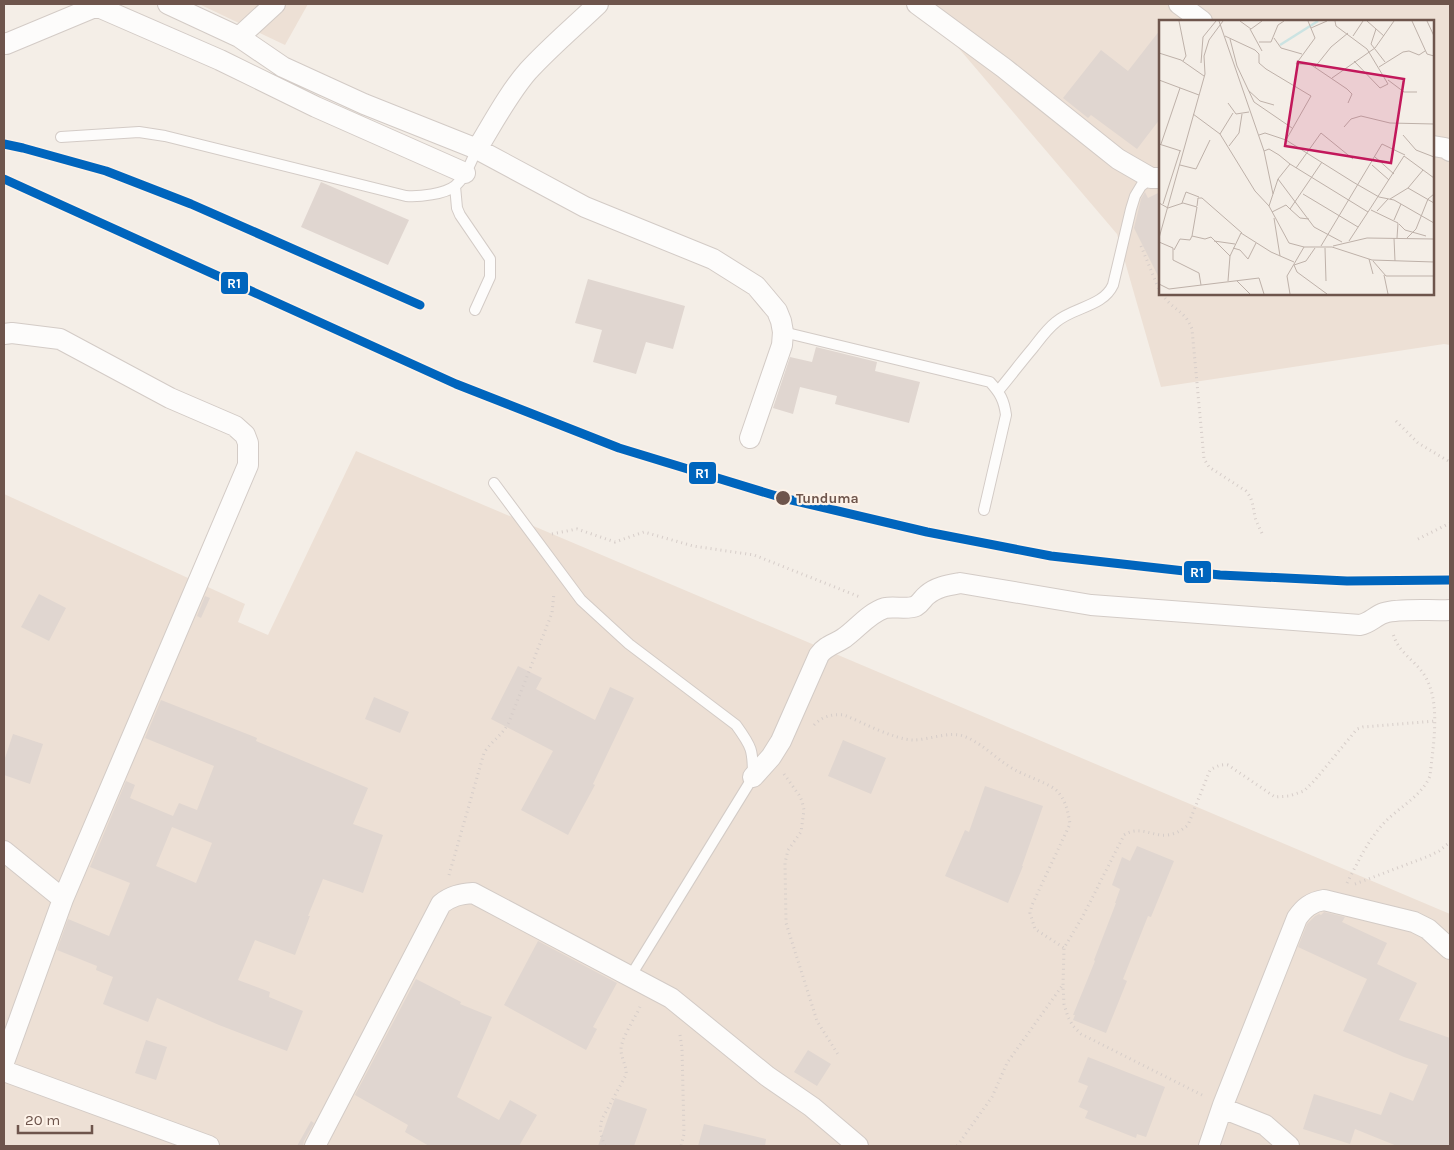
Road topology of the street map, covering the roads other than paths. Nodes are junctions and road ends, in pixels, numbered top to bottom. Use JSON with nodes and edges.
{"nodes":[{"id":1,"x":168,"y":4,"type":"edge"},
{"id":2,"x":275,"y":4,"type":"edge"},
{"id":3,"x":598,"y":4,"type":"edge"},
{"id":4,"x":917,"y":4,"type":"edge"},
{"id":5,"x":1179,"y":4,"type":"edge"},
{"id":6,"x":99,"y":5,"type":"edge"},
{"id":7,"x":1201,"y":20,"type":"edge"},
{"id":8,"x":239,"y":37,"type":"junction"},
{"id":9,"x":4,"y":43,"type":"edge"},
{"id":10,"x":61,"y":137,"type":"dead end"},
{"id":11,"x":1434,"y":146,"type":"edge"},
{"id":12,"x":477,"y":149,"type":"junction"},
{"id":13,"x":1450,"y":151,"type":"edge"},
{"id":14,"x":1156,"y":178,"type":"edge"},
{"id":15,"x":460,"y":180,"type":"junction"},
{"id":16,"x":475,"y":310,"type":"dead end"},
{"id":17,"x":783,"y":332,"type":"junction"},
{"id":18,"x":4,"y":334,"type":"edge"},
{"id":19,"x":998,"y":391,"type":"junction"},
{"id":20,"x":750,"y":438,"type":"dead end"},
{"id":21,"x":494,"y":483,"type":"dead end"},
{"id":22,"x":984,"y":510,"type":"dead end"},
{"id":23,"x":1450,"y":610,"type":"edge"},
{"id":24,"x":753,"y":777,"type":"junction"},
{"id":25,"x":4,"y":851,"type":"edge"},
{"id":26,"x":63,"y":899,"type":"junction"},
{"id":27,"x":1450,"y":949,"type":"edge"},
{"id":28,"x":630,"y":977,"type":"junction"},
{"id":29,"x":4,"y":1062,"type":"edge"},
{"id":30,"x":4,"y":1071,"type":"edge"},
{"id":31,"x":1223,"y":1107,"type":"junction"},
{"id":32,"x":209,"y":1146,"type":"edge"},
{"id":33,"x":315,"y":1146,"type":"edge"},
{"id":34,"x":858,"y":1146,"type":"edge"},
{"id":35,"x":1209,"y":1146,"type":"edge"},
{"id":36,"x":1289,"y":1146,"type":"edge"}],
"edges":[{"from":1,"to":8,"type":"street"},
{"from":2,"to":8,"type":"street"},
{"from":3,"to":12,"type":"street"},
{"from":4,"to":14,"type":"street"},
{"from":5,"to":7,"type":"street"},
{"from":6,"to":9,"type":"street"},
{"from":6,"to":15,"type":"street"},
{"from":8,"to":12,"type":"street"},
{"from":10,"to":15,"type":"lane"},
{"from":11,"to":13,"type":"street"},
{"from":12,"to":15,"type":"lane"},
{"from":12,"to":17,"type":"street"},
{"from":14,"to":19,"type":"lane"},
{"from":15,"to":16,"type":"lane"},
{"from":17,"to":19,"type":"lane"},
{"from":17,"to":20,"type":"street"},
{"from":18,"to":26,"type":"street"},
{"from":19,"to":22,"type":"lane"},
{"from":21,"to":24,"type":"lane"},
{"from":23,"to":24,"type":"street"},
{"from":24,"to":28,"type":"lane"},
{"from":25,"to":26,"type":"street"},
{"from":26,"to":29,"type":"street"},
{"from":27,"to":31,"type":"street"},
{"from":28,"to":33,"type":"street"},
{"from":28,"to":34,"type":"street"},
{"from":30,"to":32,"type":"street"},
{"from":31,"to":35,"type":"street"},
{"from":31,"to":36,"type":"street"}]}
